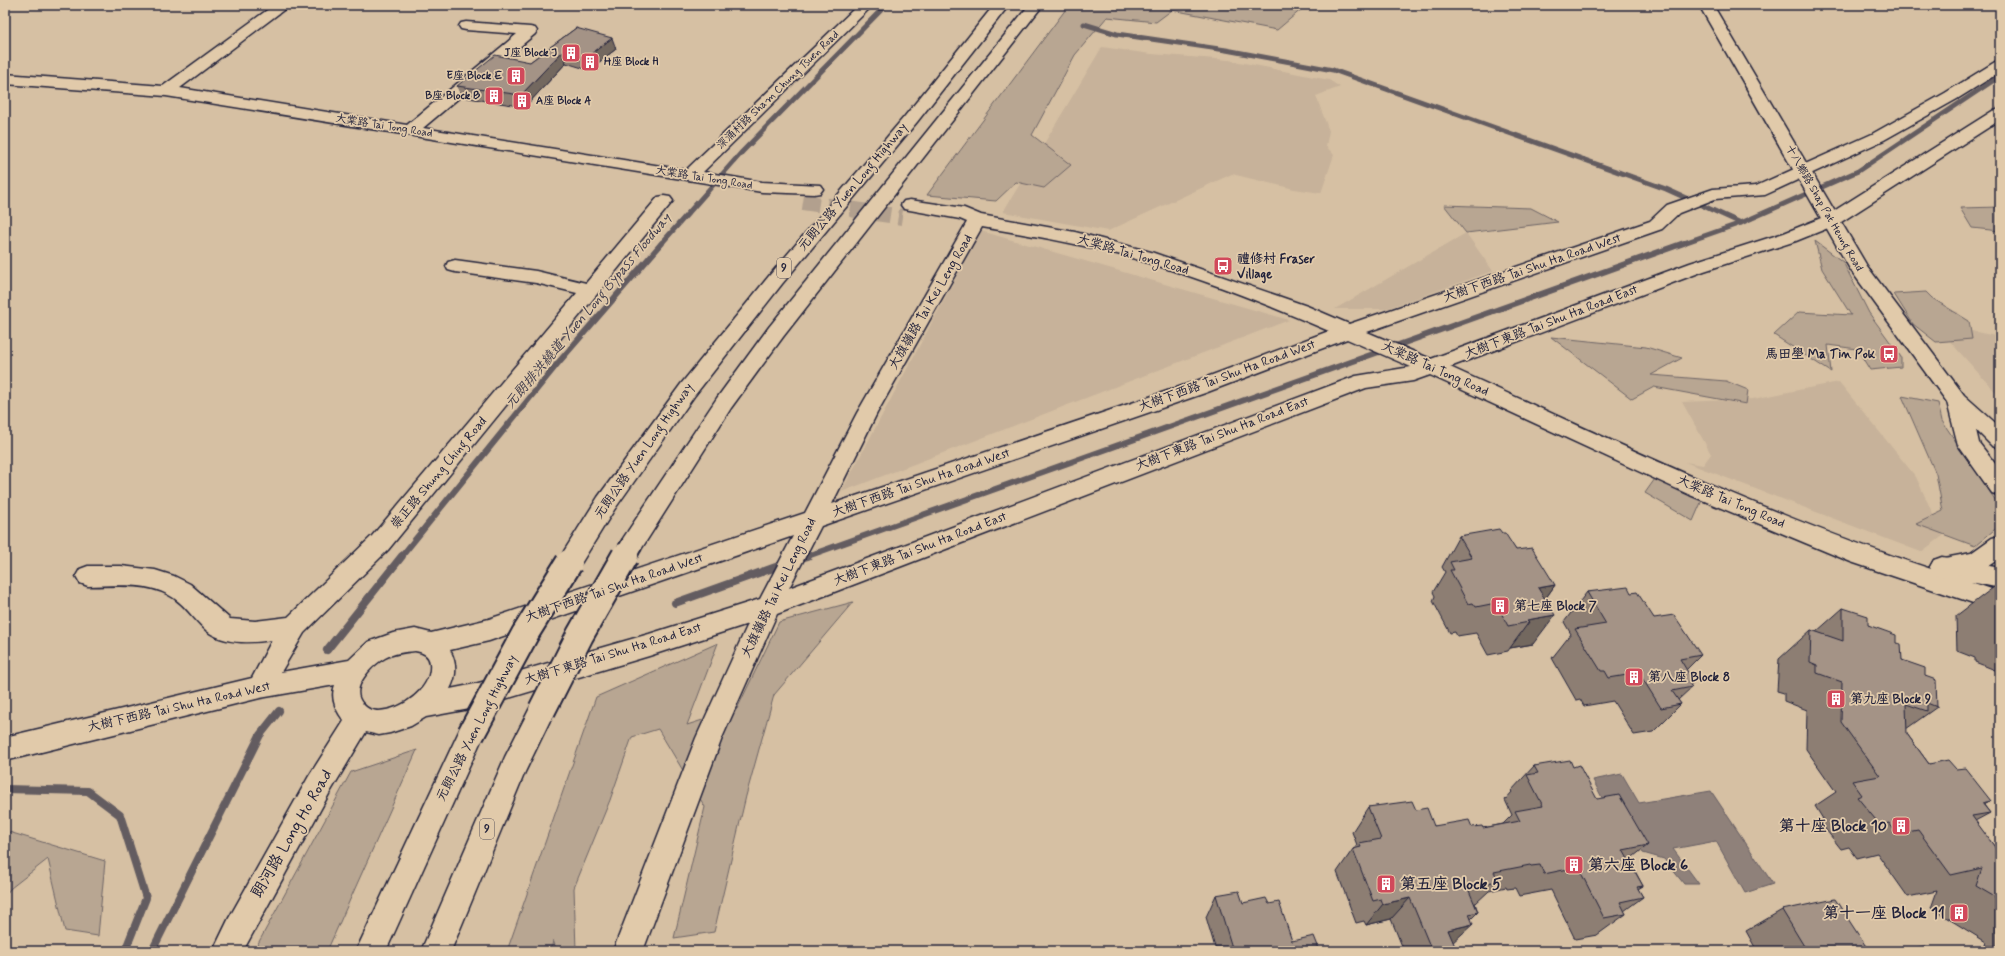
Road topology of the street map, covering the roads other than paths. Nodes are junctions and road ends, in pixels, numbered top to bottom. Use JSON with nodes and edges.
{"nodes":[{"id":1,"x":282,"y":5,"type":"edge"},
{"id":2,"x":866,"y":5,"type":"edge"},
{"id":3,"x":1002,"y":5,"type":"edge"},
{"id":4,"x":1036,"y":5,"type":"edge"},
{"id":5,"x":1706,"y":5,"type":"edge"},
{"id":6,"x":466,"y":26,"type":"dead end"},
{"id":7,"x":2000,"y":65,"type":"edge"},
{"id":8,"x":5,"y":79,"type":"edge"},
{"id":9,"x":166,"y":91,"type":"junction"},
{"id":10,"x":2000,"y":112,"type":"edge"},
{"id":11,"x":411,"y":130,"type":"junction"},
{"id":12,"x":1806,"y":175,"type":"junction"},
{"id":13,"x":689,"y":176,"type":"junction"},
{"id":14,"x":808,"y":196,"type":"tunnel mouth"},
{"id":15,"x":664,"y":200,"type":"dead end"},
{"id":16,"x":906,"y":211,"type":"tunnel mouth"},
{"id":17,"x":1830,"y":217,"type":"junction"},
{"id":18,"x":977,"y":220,"type":"junction"},
{"id":19,"x":455,"y":266,"type":"dead end"},
{"id":20,"x":590,"y":290,"type":"junction"},
{"id":21,"x":1354,"y":333,"type":"junction"},
{"id":22,"x":1425,"y":365,"type":"junction"},
{"id":23,"x":1957,"y":400,"type":"junction"},
{"id":24,"x":2000,"y":440,"type":"edge"},
{"id":25,"x":2000,"y":487,"type":"edge"},
{"id":26,"x":808,"y":529,"type":"junction"},
{"id":27,"x":2000,"y":545,"type":"edge"},
{"id":28,"x":1879,"y":562,"type":"junction"},
{"id":29,"x":1942,"y":567,"type":"junction"},
{"id":30,"x":88,"y":576,"type":"dead end"},
{"id":31,"x":2000,"y":578,"type":"edge"},
{"id":32,"x":772,"y":600,"type":"junction"},
{"id":33,"x":2000,"y":602,"type":"edge"},
{"id":34,"x":295,"y":626,"type":"junction"},
{"id":35,"x":431,"y":644,"type":"junction"},
{"id":36,"x":354,"y":670,"type":"junction"},
{"id":37,"x":260,"y":687,"type":"junction"},
{"id":38,"x":422,"y":706,"type":"junction"},
{"id":39,"x":360,"y":719,"type":"junction"},
{"id":40,"x":5,"y":749,"type":"edge"},
{"id":41,"x":228,"y":951,"type":"edge"},
{"id":42,"x":370,"y":951,"type":"edge"},
{"id":43,"x":436,"y":951,"type":"edge"},
{"id":44,"x":628,"y":951,"type":"edge"}],
"edges":[{"from":1,"to":9,"type":"main road"},
{"from":2,"to":13,"type":"main road","name":"深涌村路 Sham Chung Tsuen Road"},
{"from":3,"to":42,"type":"main road","name":"元朗公路 Yuen Long Highway","number":"9","bridge":true},
{"from":4,"to":43,"type":"main road","number":"9","bridge":true},
{"from":5,"to":12,"type":"main road","name":"十八鄉路 Shap Pat Heung Road"},
{"from":6,"to":11,"type":"main road"},
{"from":7,"to":12,"type":"main road","name":"大樹下西路 Tai Shu Ha Road West"},
{"from":8,"to":9,"type":"main road","name":"大棠路 Tai Tong Road"},
{"from":9,"to":11,"type":"main road","name":"大棠路 Tai Tong Road"},
{"from":10,"to":17,"type":"main road","name":"大樹下東路 Tai Shu Ha Road East"},
{"from":11,"to":13,"type":"main road","name":"大棠路 Tai Tong Road"},
{"from":12,"to":17,"type":"main road","name":"十八鄉路 Shap Pat Heung Road"},
{"from":12,"to":21,"type":"main road","name":"大樹下西路 Tai Shu Ha Road West"},
{"from":13,"to":14,"type":"main road","name":"大棠路 Tai Tong Road"},
{"from":15,"to":20,"type":"main road","name":"崇正路 Shung Ching Road"},
{"from":16,"to":18,"type":"main road","name":"大棠路 Tai Tong Road"},
{"from":17,"to":22,"type":"main road","name":"大樹下東路 Tai Shu Ha Road East"},
{"from":17,"to":23,"type":"main road","name":"十八鄉路 Shap Pat Heung Road"},
{"from":18,"to":21,"type":"main road","name":"大棠路 Tai Tong Road"},
{"from":18,"to":26,"type":"main road","name":"大旗嶺路 Tai Kei Leng Road"},
{"from":19,"to":20,"type":"main road"},
{"from":20,"to":34,"type":"main road","name":"崇正路 Shung Ching Road"},
{"from":21,"to":22,"type":"main road","name":"大棠路 Tai Tong Road"},
{"from":21,"to":26,"type":"main road","name":"大樹下西路 Tai Shu Ha Road West"},
{"from":22,"to":28,"type":"main road","name":"大棠路 Tai Tong Road"},
{"from":22,"to":32,"type":"main road","name":"大樹下東路 Tai Shu Ha Road East"},
{"from":23,"to":24,"type":"main road","name":"十八鄉路 Shap Pat Heung Road"},
{"from":23,"to":25,"type":"main road","name":"十八鄉路 Shap Pat Heung Road"},
{"from":26,"to":32,"type":"main road","name":"大旗嶺路 Tai Kei Leng Road"},
{"from":26,"to":35,"type":"main road","name":"大樹下西路 Tai Shu Ha Road West"},
{"from":27,"to":29,"type":"main road"},
{"from":28,"to":29,"type":"main road","name":"大棠路 Tai Tong Road"},
{"from":28,"to":33,"type":"main road","name":"大棠路 Tai Tong Road"},
{"from":29,"to":31,"type":"main road","name":"大棠路 Tai Tong Road"},
{"from":30,"to":34,"type":"main road"},
{"from":32,"to":38,"type":"main road","name":"大樹下東路 Tai Shu Ha Road East"},
{"from":32,"to":44,"type":"main road","name":"大旗嶺路 Tai Kei Leng Road"},
{"from":34,"to":37,"type":"main road","name":"崇正路 Shung Ching Road"},
{"from":35,"to":36,"type":"main road","name":"大樹下西路 Tai Shu Ha Road West"},
{"from":35,"to":38,"type":"main road"},
{"from":36,"to":37,"type":"main road","name":"大樹下西路 Tai Shu Ha Road West"},
{"from":36,"to":39,"type":"main road","name":"大樹下西路 Tai Shu Ha Road West"},
{"from":37,"to":40,"type":"main road","name":"大樹下西路 Tai Shu Ha Road West"},
{"from":38,"to":39,"type":"main road"},
{"from":39,"to":41,"type":"main road","name":"朗河路 Long Ho Road"}]}
